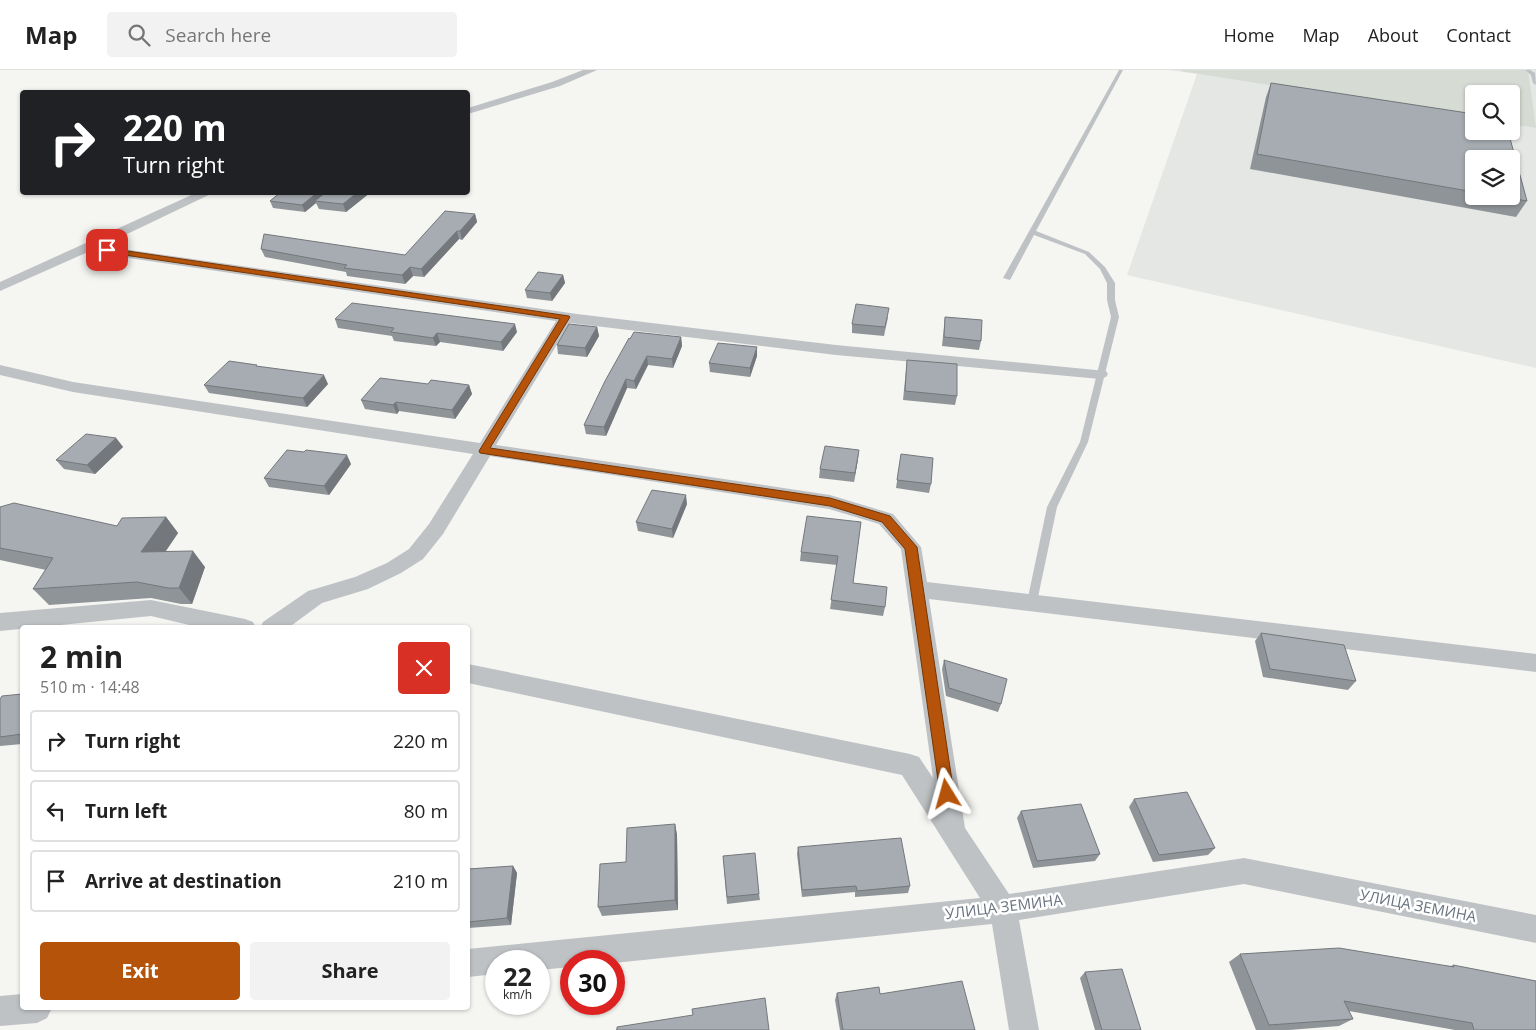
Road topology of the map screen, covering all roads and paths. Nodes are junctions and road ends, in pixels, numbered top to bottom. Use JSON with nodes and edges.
{"nodes":[{"id":1,"x":592,"y":70,"type":"edge"},
{"id":2,"x":1121,"y":70,"type":"edge"},
{"id":3,"x":1527,"y":70,"type":"edge"},
{"id":4,"x":1536,"y":83,"type":"edge"},
{"id":5,"x":470,"y":110,"type":"edge"},
{"id":6,"x":203,"y":195,"type":"edge"},
{"id":7,"x":1032,"y":232,"type":"junction"},
{"id":8,"x":88,"y":248,"type":"junction"},
{"id":9,"x":1007,"y":278,"type":"dead end"},
{"id":10,"x":0,"y":287,"type":"edge"},
{"id":11,"x":566,"y":317,"type":"junction"},
{"id":12,"x":0,"y":370,"type":"edge"},
{"id":13,"x":1100,"y":374,"type":"junction"},
{"id":14,"x":484,"y":451,"type":"junction"},
{"id":15,"x":917,"y":589,"type":"junction"},
{"id":16,"x":1032,"y":602,"type":"junction"},
{"id":17,"x":0,"y":622,"type":"edge"},
{"id":18,"x":231,"y":625,"type":"edge"},
{"id":19,"x":275,"y":625,"type":"edge"},
{"id":20,"x":1536,"y":662,"type":"edge"},
{"id":21,"x":470,"y":674,"type":"edge"},
{"id":22,"x":953,"y":831,"type":"junction"},
{"id":23,"x":1003,"y":909,"type":"junction"},
{"id":24,"x":1536,"y":929,"type":"edge"},
{"id":25,"x":470,"y":963,"type":"edge"},
{"id":26,"x":20,"y":1009,"type":"edge"},
{"id":27,"x":0,"y":1011,"type":"edge"},
{"id":28,"x":1024,"y":1030,"type":"edge"}],
"edges":[{"from":1,"to":5,"type":"street"},
{"from":2,"to":7,"type":"lane"},
{"from":3,"to":4,"type":"lane"},
{"from":6,"to":8,"type":"street"},
{"from":7,"to":9,"type":"lane"},
{"from":7,"to":13,"type":"lane"},
{"from":8,"to":10,"type":"street"},
{"from":8,"to":11,"type":"street"},
{"from":11,"to":13,"type":"street"},
{"from":11,"to":14,"type":"street"},
{"from":12,"to":14,"type":"street"},
{"from":13,"to":16,"type":"lane"},
{"from":14,"to":15,"type":"street"},
{"from":14,"to":19,"type":"street"},
{"from":15,"to":16,"type":"street"},
{"from":15,"to":22,"type":"street"},
{"from":16,"to":20,"type":"street"},
{"from":17,"to":18,"type":"street"},
{"from":21,"to":22,"type":"street"},
{"from":22,"to":23,"type":"street"},
{"from":23,"to":24,"type":"street","name":"УЛИЦА ЗЕМИНА"},
{"from":23,"to":25,"type":"street","name":"УЛИЦА ЗЕМИНА"},
{"from":23,"to":28,"type":"street"},
{"from":26,"to":27,"type":"street"}]}
